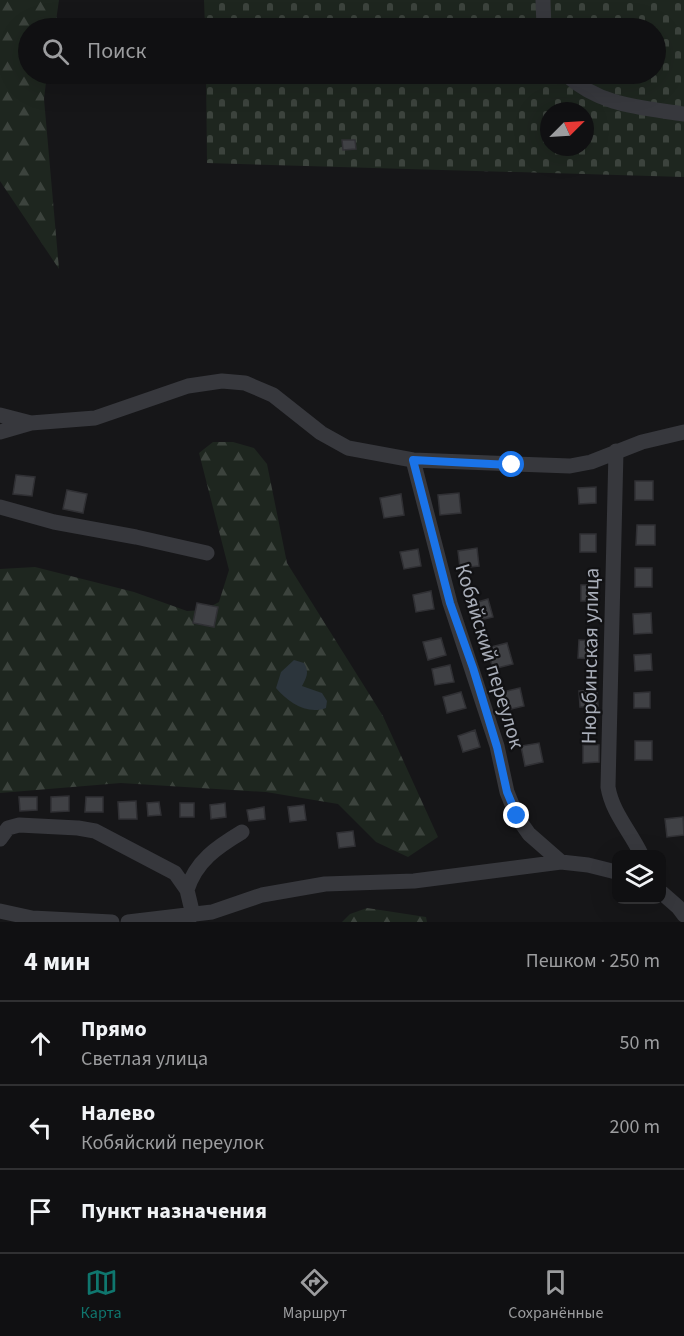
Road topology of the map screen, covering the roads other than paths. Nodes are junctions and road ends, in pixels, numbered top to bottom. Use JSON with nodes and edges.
{"nodes":[{"id":1,"x":543,"y":0,"type":"edge"},
{"id":2,"x":544,"y":18,"type":"edge"},
{"id":3,"x":577,"y":84,"type":"edge"},
{"id":4,"x":684,"y":114,"type":"edge"},
{"id":5,"x":0,"y":415,"type":"edge"},
{"id":6,"x":31,"y":423,"type":"junction"},
{"id":7,"x":0,"y":432,"type":"edge"},
{"id":8,"x":684,"y":432,"type":"edge"},
{"id":9,"x":616,"y":451,"type":"junction"},
{"id":10,"x":413,"y":460,"type":"junction"},
{"id":11,"x":0,"y":507,"type":"edge"},
{"id":12,"x":207,"y":553,"type":"dead end"},
{"id":13,"x":242,"y":832,"type":"dead end"},
{"id":14,"x":0,"y":839,"type":"edge"},
{"id":15,"x":638,"y":850,"type":"edge"},
{"id":16,"x":561,"y":862,"type":"junction"},
{"id":17,"x":612,"y":871,"type":"edge"},
{"id":18,"x":187,"y":890,"type":"junction"},
{"id":19,"x":666,"y":896,"type":"edge"},
{"id":20,"x":0,"y":911,"type":"edge"},
{"id":21,"x":193,"y":915,"type":"junction"},
{"id":22,"x":684,"y":915,"type":"edge"},
{"id":23,"x":213,"y":917,"type":"edge"},
{"id":24,"x":112,"y":922,"type":"edge"},
{"id":25,"x":128,"y":922,"type":"edge"}],
"edges":[{"from":1,"to":2,"type":"street"},
{"from":3,"to":4,"type":"street"},
{"from":5,"to":6,"type":"street"},
{"from":6,"to":7,"type":"street"},
{"from":6,"to":10,"type":"street"},
{"from":8,"to":9,"type":"street"},
{"from":9,"to":10,"type":"street"},
{"from":9,"to":15,"type":"street","name":"Нюрбинская улица"},
{"from":10,"to":16,"type":"street","name":"Кобяйский переулок"},
{"from":11,"to":12,"type":"street"},
{"from":13,"to":18,"type":"street"},
{"from":14,"to":18,"type":"street"},
{"from":16,"to":17,"type":"street"},
{"from":16,"to":23,"type":"street"},
{"from":18,"to":21,"type":"street"},
{"from":19,"to":22,"type":"street"},
{"from":20,"to":24,"type":"street"},
{"from":21,"to":23,"type":"street"},
{"from":21,"to":25,"type":"street"}]}
